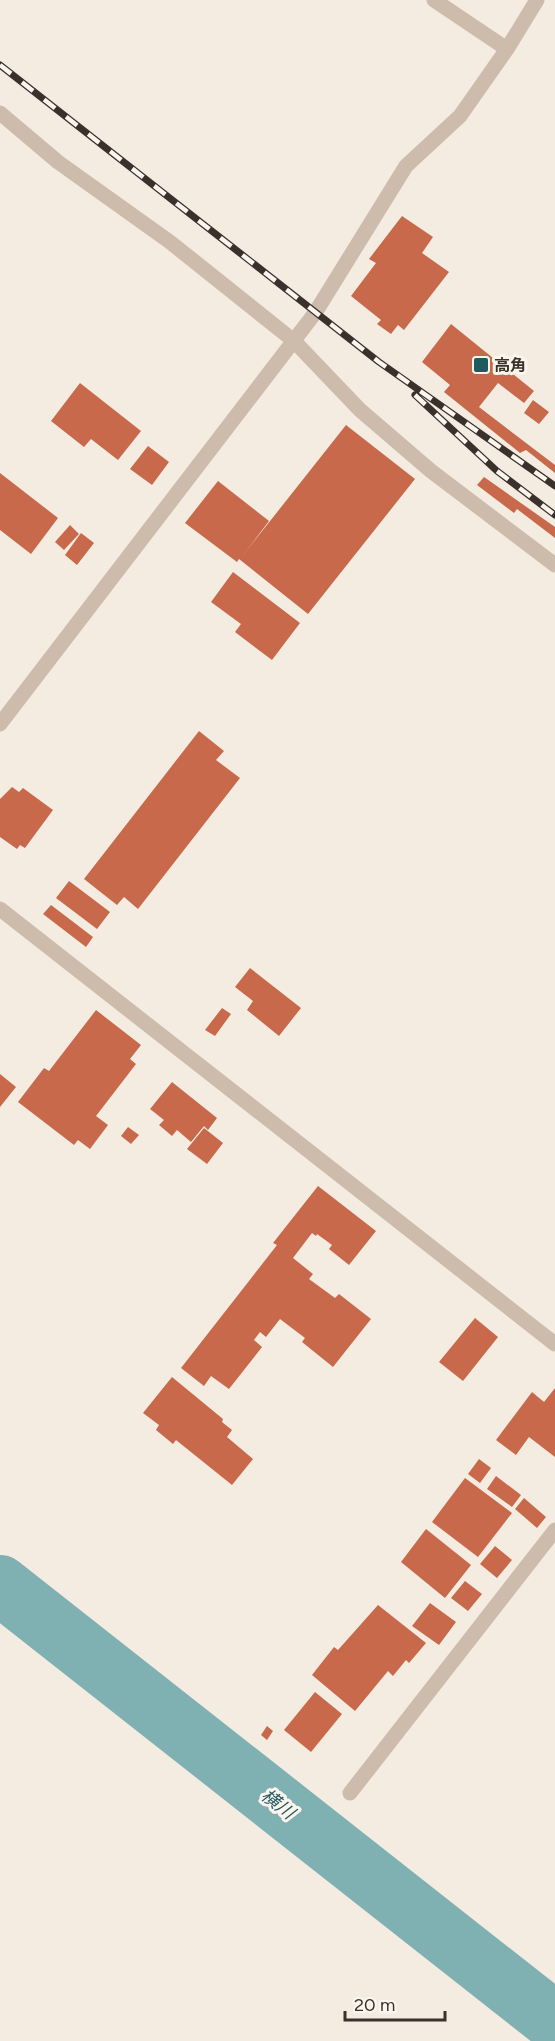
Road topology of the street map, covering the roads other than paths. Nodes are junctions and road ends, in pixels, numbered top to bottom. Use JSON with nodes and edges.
{"nodes":[{"id":1,"x":434,"y":0,"type":"edge"},
{"id":2,"x":537,"y":0,"type":"edge"},
{"id":3,"x":507,"y":49,"type":"junction"},
{"id":4,"x":0,"y":114,"type":"edge"},
{"id":5,"x":294,"y":341,"type":"junction"},
{"id":6,"x":555,"y":565,"type":"edge"},
{"id":7,"x":0,"y":724,"type":"edge"},
{"id":8,"x":0,"y":909,"type":"edge"},
{"id":9,"x":555,"y":1344,"type":"edge"},
{"id":10,"x":555,"y":1530,"type":"edge"},
{"id":11,"x":351,"y":1793,"type":"dead end"}],
"edges":[{"from":1,"to":3,"type":"street"},
{"from":2,"to":3,"type":"street"},
{"from":3,"to":5,"type":"street"},
{"from":4,"to":5,"type":"street"},
{"from":5,"to":6,"type":"street"},
{"from":5,"to":7,"type":"street"},
{"from":8,"to":9,"type":"street"},
{"from":10,"to":11,"type":"street"}]}
